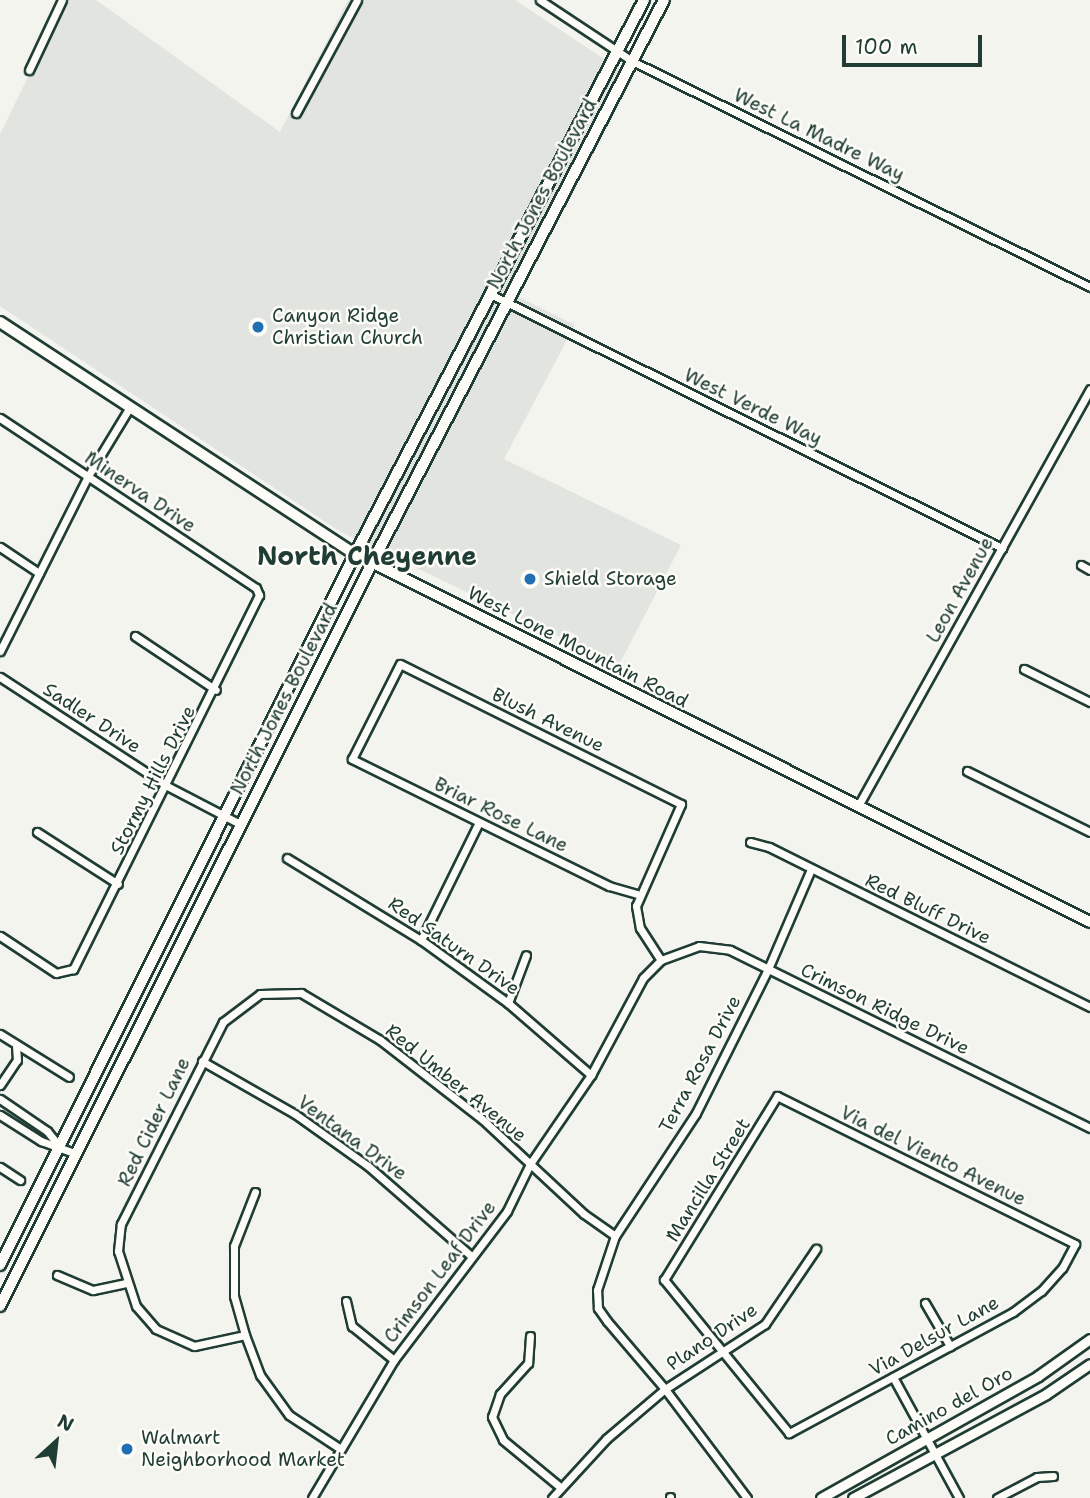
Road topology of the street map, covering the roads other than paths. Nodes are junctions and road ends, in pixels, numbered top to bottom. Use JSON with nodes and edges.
{"nodes":[{"id":1,"x":62,"y":0,"type":"edge"},
{"id":2,"x":357,"y":0,"type":"edge"},
{"id":3,"x":540,"y":0,"type":"edge"},
{"id":4,"x":644,"y":0,"type":"edge"},
{"id":5,"x":664,"y":0,"type":"edge"},
{"id":6,"x":617,"y":52,"type":"junction"},
{"id":7,"x":632,"y":61,"type":"junction"},
{"id":8,"x":29,"y":70,"type":"dead end"},
{"id":9,"x":296,"y":113,"type":"dead end"},
{"id":10,"x":1090,"y":287,"type":"edge"},
{"id":11,"x":490,"y":294,"type":"junction"},
{"id":12,"x":506,"y":302,"type":"junction"},
{"id":13,"x":0,"y":322,"type":"edge"},
{"id":14,"x":1090,"y":389,"type":"edge"},
{"id":15,"x":130,"y":407,"type":"junction"},
{"id":16,"x":0,"y":418,"type":"edge"},
{"id":17,"x":88,"y":476,"type":"junction"},
{"id":18,"x":0,"y":547,"type":"edge"},
{"id":19,"x":1002,"y":548,"type":"junction"},
{"id":20,"x":355,"y":554,"type":"junction"},
{"id":21,"x":372,"y":563,"type":"junction"},
{"id":22,"x":1081,"y":565,"type":"dead end"},
{"id":23,"x":1090,"y":570,"type":"edge"},
{"id":24,"x":39,"y":573,"type":"junction"},
{"id":25,"x":259,"y":596,"type":"joint"},
{"id":26,"x":135,"y":636,"type":"dead end"},
{"id":27,"x":0,"y":651,"type":"edge"},
{"id":28,"x":1024,"y":668,"type":"dead end"},
{"id":29,"x":0,"y":677,"type":"edge"},
{"id":30,"x":216,"y":690,"type":"junction"},
{"id":31,"x":1090,"y":702,"type":"edge"},
{"id":32,"x":352,"y":759,"type":"joint"},
{"id":33,"x":967,"y":771,"type":"dead end"},
{"id":34,"x":167,"y":786,"type":"junction"},
{"id":35,"x":858,"y":806,"type":"junction"},
{"id":36,"x":224,"y":815,"type":"junction"},
{"id":37,"x":479,"y":822,"type":"junction"},
{"id":38,"x":240,"y":824,"type":"junction"},
{"id":39,"x":37,"y":832,"type":"dead end"},
{"id":40,"x":1090,"y":832,"type":"edge"},
{"id":41,"x":750,"y":842,"type":"dead end"},
{"id":42,"x":287,"y":858,"type":"dead end"},
{"id":43,"x":811,"y":869,"type":"junction"},
{"id":44,"x":118,"y":884,"type":"junction"},
{"id":45,"x":638,"y":894,"type":"junction"},
{"id":46,"x":1090,"y":922,"type":"edge"},
{"id":47,"x":0,"y":936,"type":"edge"},
{"id":48,"x":421,"y":940,"type":"junction"},
{"id":49,"x":526,"y":955,"type":"dead end"},
{"id":50,"x":661,"y":960,"type":"junction"},
{"id":51,"x":768,"y":969,"type":"junction"},
{"id":52,"x":260,"y":994,"type":"joint"},
{"id":53,"x":508,"y":1003,"type":"junction"},
{"id":54,"x":1090,"y":1007,"type":"edge"},
{"id":55,"x":0,"y":1034,"type":"edge"},
{"id":56,"x":16,"y":1047,"type":"junction"},
{"id":57,"x":202,"y":1061,"type":"junction"},
{"id":58,"x":591,"y":1075,"type":"junction"},
{"id":59,"x":69,"y":1077,"type":"dead end"},
{"id":60,"x":0,"y":1085,"type":"edge"},
{"id":61,"x":777,"y":1096,"type":"joint"},
{"id":62,"x":0,"y":1099,"type":"edge"},
{"id":63,"x":0,"y":1115,"type":"edge"},
{"id":64,"x":1090,"y":1128,"type":"edge"},
{"id":65,"x":60,"y":1146,"type":"junction"},
{"id":66,"x":76,"y":1154,"type":"junction"},
{"id":67,"x":530,"y":1164,"type":"junction"},
{"id":68,"x":0,"y":1167,"type":"edge"},
{"id":69,"x":20,"y":1180,"type":"dead end"},
{"id":70,"x":255,"y":1192,"type":"dead end"},
{"id":71,"x":615,"y":1236,"type":"junction"},
{"id":72,"x":1075,"y":1244,"type":"joint"},
{"id":73,"x":816,"y":1249,"type":"dead end"},
{"id":74,"x":471,"y":1256,"type":"junction"},
{"id":75,"x":0,"y":1265,"type":"edge"},
{"id":76,"x":57,"y":1275,"type":"dead end"},
{"id":77,"x":127,"y":1283,"type":"junction"},
{"id":78,"x":346,"y":1301,"type":"dead end"},
{"id":79,"x":925,"y":1303,"type":"dead end"},
{"id":80,"x":0,"y":1306,"type":"edge"},
{"id":81,"x":245,"y":1335,"type":"junction"},
{"id":82,"x":530,"y":1336,"type":"dead end"},
{"id":83,"x":1090,"y":1339,"type":"edge"},
{"id":84,"x":950,"y":1346,"type":"junction"},
{"id":85,"x":722,"y":1351,"type":"junction"},
{"id":86,"x":394,"y":1360,"type":"junction"},
{"id":87,"x":1090,"y":1364,"type":"edge"},
{"id":88,"x":893,"y":1377,"type":"junction"},
{"id":89,"x":665,"y":1388,"type":"junction"},
{"id":90,"x":926,"y":1437,"type":"junction"},
{"id":91,"x":339,"y":1448,"type":"junction"},
{"id":92,"x":934,"y":1453,"type":"junction"},
{"id":93,"x":1054,"y":1476,"type":"dead end"},
{"id":94,"x":560,"y":1488,"type":"junction"},
{"id":95,"x":312,"y":1498,"type":"edge"},
{"id":96,"x":552,"y":1498,"type":"edge"},
{"id":97,"x":747,"y":1498,"type":"edge"},
{"id":98,"x":821,"y":1498,"type":"edge"},
{"id":99,"x":852,"y":1498,"type":"edge"},
{"id":100,"x":959,"y":1498,"type":"edge"},
{"id":101,"x":997,"y":1498,"type":"edge"}],
"edges":[{"from":1,"to":8,"type":"street"},
{"from":2,"to":9,"type":"street"},
{"from":3,"to":6,"type":"street","name":"West La Madre Way"},
{"from":4,"to":6,"type":"main road","name":"North Jones Boulevard"},
{"from":5,"to":7,"type":"main road","name":"North Jones Boulevard"},
{"from":6,"to":7,"type":"street","name":"West La Madre Way"},
{"from":6,"to":11,"type":"main road","name":"North Jones Boulevard"},
{"from":7,"to":10,"type":"street","name":"West La Madre Way"},
{"from":7,"to":12,"type":"main road","name":"North Jones Boulevard"},
{"from":11,"to":12,"type":"street","name":"West Verde Way"},
{"from":11,"to":20,"type":"main road","name":"North Jones Boulevard"},
{"from":12,"to":19,"type":"street","name":"West Verde Way"},
{"from":12,"to":21,"type":"main road","name":"North Jones Boulevard"},
{"from":13,"to":15,"type":"main road","name":"West Lone Mountain Road"},
{"from":14,"to":19,"type":"street","name":"Leon Avenue"},
{"from":15,"to":17,"type":"street"},
{"from":15,"to":20,"type":"main road","name":"West Lone Mountain Road"},
{"from":16,"to":17,"type":"street","name":"Minerva Drive"},
{"from":17,"to":24,"type":"street"},
{"from":17,"to":25,"type":"street","name":"Minerva Drive"},
{"from":18,"to":24,"type":"street"},
{"from":19,"to":35,"type":"street","name":"Leon Avenue"},
{"from":20,"to":21,"type":"main road","name":"West Lone Mountain Road"},
{"from":20,"to":36,"type":"main road","name":"North Jones Boulevard"},
{"from":21,"to":35,"type":"main road","name":"West Lone Mountain Road"},
{"from":21,"to":38,"type":"main road","name":"North Jones Boulevard"},
{"from":22,"to":23,"type":"street"},
{"from":24,"to":27,"type":"street"},
{"from":25,"to":30,"type":"street","name":"Stormy Hills Drive"},
{"from":26,"to":30,"type":"street"},
{"from":28,"to":31,"type":"street"},
{"from":29,"to":34,"type":"street","name":"Sadler Drive"},
{"from":30,"to":34,"type":"street","name":"Stormy Hills Drive"},
{"from":32,"to":37,"type":"street","name":"Briar Rose Lane"},
{"from":32,"to":45,"type":"street","name":"Blush Avenue"},
{"from":33,"to":40,"type":"street"},
{"from":34,"to":36,"type":"street","name":"Sadler Drive"},
{"from":34,"to":44,"type":"street","name":"Stormy Hills Drive"},
{"from":35,"to":46,"type":"main road","name":"West Lone Mountain Road"},
{"from":36,"to":38,"type":"street","name":"Sadler Drive"},
{"from":36,"to":65,"type":"main road","name":"North Jones Boulevard"},
{"from":37,"to":45,"type":"street","name":"Briar Rose Lane"},
{"from":37,"to":48,"type":"street"},
{"from":38,"to":66,"type":"main road","name":"North Jones Boulevard"},
{"from":39,"to":44,"type":"street"},
{"from":41,"to":43,"type":"street","name":"Red Bluff Drive"},
{"from":42,"to":48,"type":"street","name":"Red Saturn Drive"},
{"from":43,"to":51,"type":"street","name":"Terra Rosa Drive"},
{"from":43,"to":54,"type":"street","name":"Red Bluff Drive"},
{"from":44,"to":47,"type":"street","name":"Stormy Hills Drive"},
{"from":45,"to":50,"type":"street"},
{"from":48,"to":53,"type":"street","name":"Red Saturn Drive"},
{"from":49,"to":53,"type":"street"},
{"from":50,"to":51,"type":"street","name":"Crimson Ridge Drive"},
{"from":50,"to":58,"type":"street","name":"Crimson Leaf Drive"},
{"from":51,"to":64,"type":"street","name":"Crimson Ridge Drive"},
{"from":51,"to":71,"type":"street","name":"Terra Rosa Drive"},
{"from":52,"to":57,"type":"street","name":"Red Cider Lane"},
{"from":52,"to":67,"type":"street","name":"Red Umber Avenue"},
{"from":53,"to":58,"type":"street","name":"Red Saturn Drive"},
{"from":55,"to":56,"type":"street"},
{"from":56,"to":59,"type":"street"},
{"from":56,"to":60,"type":"street"},
{"from":57,"to":74,"type":"street","name":"Ventana Drive"},
{"from":57,"to":77,"type":"street","name":"Red Cider Lane"},
{"from":58,"to":67,"type":"street","name":"Crimson Leaf Drive"},
{"from":61,"to":72,"type":"street","name":"Via del Viento Avenue"},
{"from":61,"to":85,"type":"street","name":"Mancilla Street"},
{"from":62,"to":65,"type":"street"},
{"from":63,"to":65,"type":"street"},
{"from":65,"to":66,"type":"street"},
{"from":65,"to":75,"type":"main road","name":"North Jones Boulevard"},
{"from":66,"to":80,"type":"main road","name":"North Jones Boulevard"},
{"from":67,"to":71,"type":"street","name":"Red Umber Avenue"},
{"from":67,"to":74,"type":"street","name":"Crimson Leaf Drive"},
{"from":68,"to":69,"type":"street"},
{"from":70,"to":81,"type":"street"},
{"from":71,"to":89,"type":"street","name":"Terra Rosa Drive"},
{"from":72,"to":84,"type":"street","name":"Via Delsur Lane"},
{"from":73,"to":85,"type":"street","name":"Plano Drive"},
{"from":74,"to":86,"type":"street","name":"Crimson Leaf Drive"},
{"from":76,"to":77,"type":"street"},
{"from":77,"to":81,"type":"street","name":"Red Cider Lane"},
{"from":78,"to":86,"type":"street"},
{"from":79,"to":84,"type":"street"},
{"from":81,"to":91,"type":"street"},
{"from":82,"to":94,"type":"street"},
{"from":83,"to":90,"type":"street","name":"Camino del Oro"},
{"from":84,"to":88,"type":"street","name":"Via Delsur Lane"},
{"from":85,"to":88,"type":"street","name":"Via Delsur Lane"},
{"from":85,"to":89,"type":"street","name":"Plano Drive"},
{"from":86,"to":91,"type":"street","name":"Crimson Leaf Drive"},
{"from":87,"to":92,"type":"street","name":"Camino del Oro"},
{"from":88,"to":90,"type":"street"},
{"from":89,"to":94,"type":"street","name":"Plano Drive"},
{"from":89,"to":97,"type":"street"},
{"from":90,"to":92,"type":"street"},
{"from":90,"to":98,"type":"street","name":"Camino del Oro"},
{"from":91,"to":95,"type":"street","name":"Crimson Leaf Drive"},
{"from":92,"to":99,"type":"street","name":"Camino del Oro"},
{"from":92,"to":100,"type":"street"},
{"from":93,"to":101,"type":"street"},
{"from":94,"to":96,"type":"street","name":"Plano Drive"}]}
